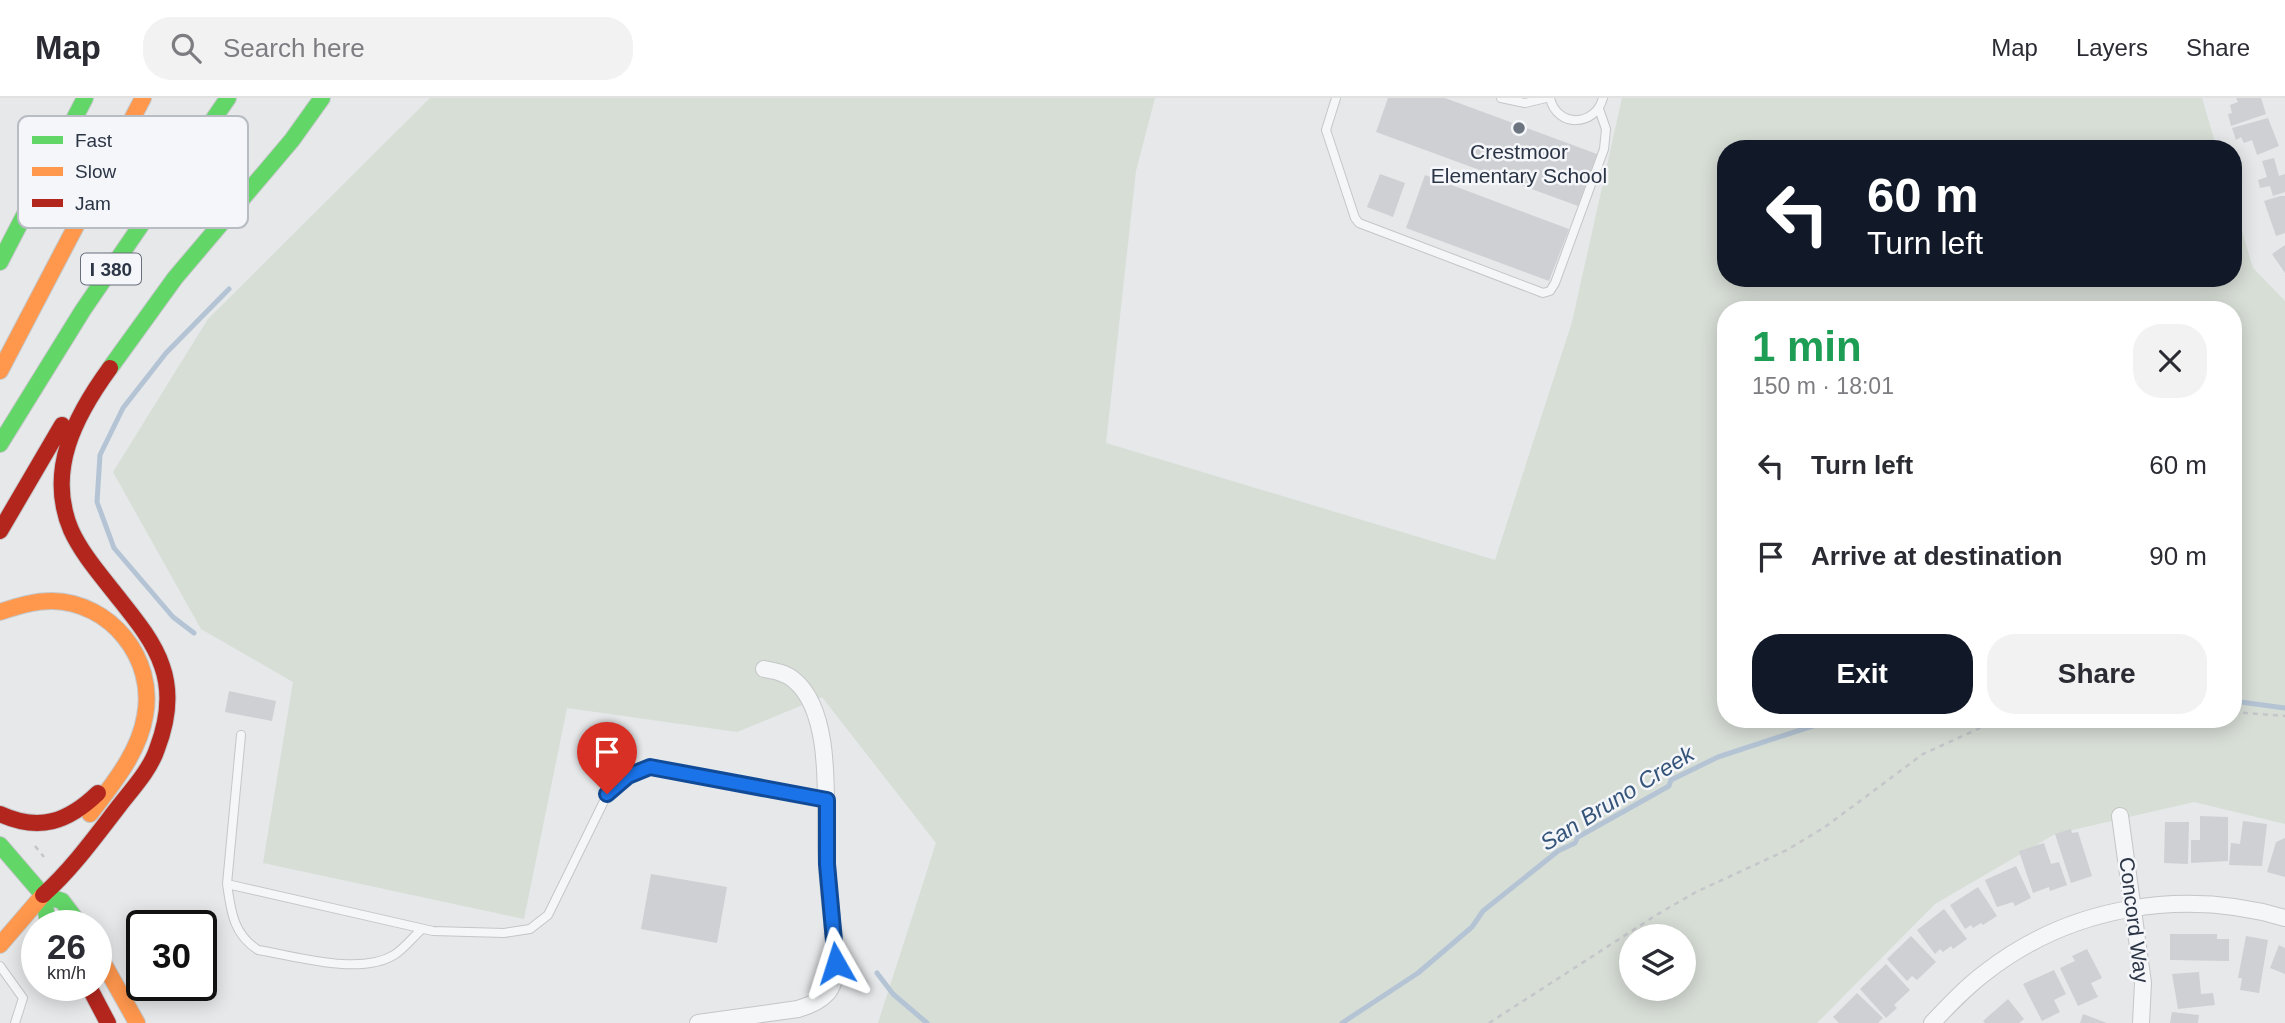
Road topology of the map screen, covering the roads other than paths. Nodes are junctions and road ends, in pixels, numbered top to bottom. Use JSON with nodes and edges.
{"nodes":[{"id":1,"x":85,"y":98,"type":"edge"},
{"id":2,"x":143,"y":98,"type":"edge"},
{"id":3,"x":228,"y":98,"type":"edge"},
{"id":4,"x":320,"y":98,"type":"edge"},
{"id":5,"x":1336,"y":98,"type":"edge"},
{"id":6,"x":1500,"y":98,"type":"edge"},
{"id":7,"x":1548,"y":98,"type":"edge"},
{"id":8,"x":1602,"y":98,"type":"edge"},
{"id":9,"x":1599,"y":108,"type":"junction"},
{"id":10,"x":76,"y":116,"type":"edge"},
{"id":11,"x":134,"y":116,"type":"edge"},
{"id":12,"x":216,"y":116,"type":"edge"},
{"id":13,"x":248,"y":178,"type":"edge"},
{"id":14,"x":248,"y":191,"type":"edge"},
{"id":15,"x":18,"y":227,"type":"edge"},
{"id":16,"x":75,"y":228,"type":"edge"},
{"id":17,"x":139,"y":228,"type":"edge"},
{"id":18,"x":204,"y":228,"type":"edge"},
{"id":19,"x":216,"y":228,"type":"edge"},
{"id":20,"x":0,"y":262,"type":"edge"},
{"id":21,"x":0,"y":371,"type":"edge"},
{"id":22,"x":0,"y":444,"type":"edge"},
{"id":23,"x":0,"y":531,"type":"edge"},
{"id":24,"x":0,"y":612,"type":"edge"},
{"id":25,"x":764,"y":669,"type":"dead end"},
{"id":26,"x":241,"y":735,"type":"dead end"},
{"id":27,"x":129,"y":756,"type":"junction"},
{"id":28,"x":827,"y":800,"type":"junction"},
{"id":29,"x":0,"y":814,"type":"edge"},
{"id":30,"x":2120,"y":816,"type":"dead end"},
{"id":31,"x":81,"y":825,"type":"dead end"},
{"id":32,"x":0,"y":845,"type":"edge"},
{"id":33,"x":52,"y":863,"type":"dead end"},
{"id":34,"x":227,"y":884,"type":"junction"},
{"id":35,"x":43,"y":895,"type":"junction"},
{"id":36,"x":2134,"y":908,"type":"junction"},
{"id":37,"x":46,"y":910,"type":"edge"},
{"id":38,"x":69,"y":910,"type":"edge"},
{"id":39,"x":2285,"y":918,"type":"edge"},
{"id":40,"x":422,"y":929,"type":"junction"},
{"id":41,"x":0,"y":945,"type":"edge"},
{"id":42,"x":0,"y":966,"type":"edge"},
{"id":43,"x":112,"y":978,"type":"edge"},
{"id":44,"x":97,"y":1001,"type":"edge"},
{"id":45,"x":16,"y":1023,"type":"edge"},
{"id":46,"x":108,"y":1023,"type":"edge"},
{"id":47,"x":137,"y":1023,"type":"edge"},
{"id":48,"x":698,"y":1023,"type":"edge"},
{"id":49,"x":1932,"y":1023,"type":"edge"},
{"id":50,"x":2141,"y":1023,"type":"edge"}],
"edges":[{"from":1,"to":10,"type":"main road"},
{"from":2,"to":11,"type":"main road"},
{"from":3,"to":12,"type":"main road","number":"I 380"},
{"from":4,"to":13,"type":"main road"},
{"from":4,"to":14,"type":"main road"},
{"from":5,"to":9,"type":"lane"},
{"from":6,"to":7,"type":"lane"},
{"from":7,"to":9,"type":"lane"},
{"from":8,"to":9,"type":"lane"},
{"from":15,"to":20,"type":"main road"},
{"from":16,"to":21,"type":"main road"},
{"from":17,"to":22,"type":"main road","number":"I 380"},
{"from":18,"to":23,"type":"main road"},
{"from":19,"to":35,"type":"main road"},
{"from":24,"to":27,"type":"main road"},
{"from":25,"to":28,"type":"street"},
{"from":26,"to":34,"type":"lane"},
{"from":27,"to":29,"type":"main road"},
{"from":27,"to":31,"type":"main road"},
{"from":28,"to":40,"type":"lane"},
{"from":28,"to":48,"type":"street"},
{"from":30,"to":36,"type":"street","name":"Concord Way"},
{"from":32,"to":35,"type":"main road"},
{"from":33,"to":35,"type":"main road"},
{"from":34,"to":40,"type":"lane"},
{"from":34,"to":40,"type":"lane"},
{"from":35,"to":37,"type":"main road"},
{"from":35,"to":38,"type":"main road"},
{"from":35,"to":41,"type":"main road"},
{"from":36,"to":39,"type":"street"},
{"from":36,"to":49,"type":"street"},
{"from":36,"to":50,"type":"street","name":"Concord Way"},
{"from":42,"to":45,"type":"lane"},
{"from":43,"to":47,"type":"main road"},
{"from":44,"to":46,"type":"main road"}]}
